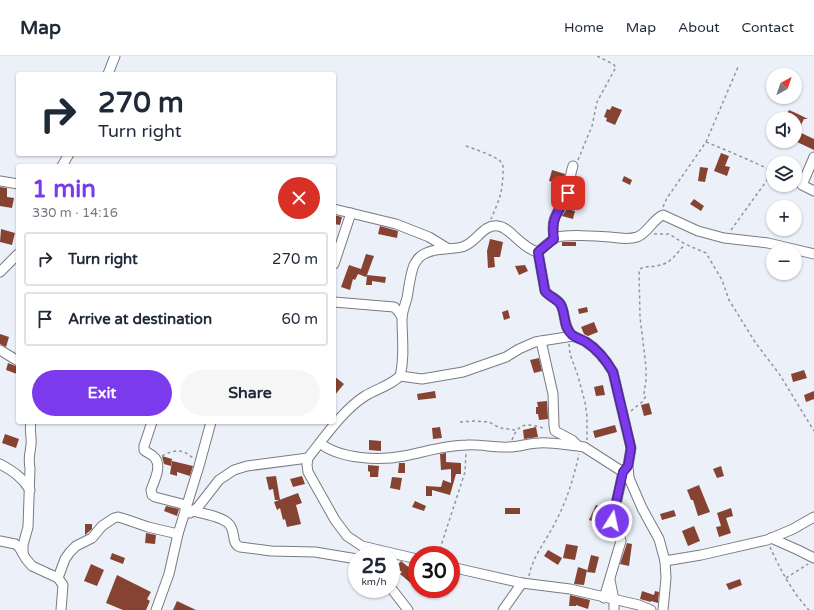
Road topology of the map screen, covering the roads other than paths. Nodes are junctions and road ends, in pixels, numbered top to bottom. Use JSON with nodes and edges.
{"nodes":[{"id":1,"x":115,"y":56,"type":"edge"},
{"id":2,"x":109,"y":72,"type":"edge"},
{"id":3,"x":814,"y":156,"type":"edge"},
{"id":4,"x":573,"y":166,"type":"road end"},
{"id":5,"x":0,"y":181,"type":"edge"},
{"id":6,"x":16,"y":184,"type":"edge"},
{"id":7,"x":814,"y":192,"type":"edge"},
{"id":8,"x":336,"y":210,"type":"edge"},
{"id":9,"x":351,"y":213,"type":"junction"},
{"id":10,"x":554,"y":239,"type":"junction"},
{"id":11,"x":447,"y":248,"type":"junction"},
{"id":12,"x":538,"y":252,"type":"junction"},
{"id":13,"x":814,"y":254,"type":"edge"},
{"id":14,"x":16,"y":256,"type":"edge"},
{"id":15,"x":336,"y":258,"type":"edge"},
{"id":16,"x":0,"y":272,"type":"edge"},
{"id":17,"x":407,"y":299,"type":"junction"},
{"id":18,"x":336,"y":302,"type":"edge"},
{"id":19,"x":394,"y":308,"type":"junction"},
{"id":20,"x":402,"y":317,"type":"junction"},
{"id":21,"x":568,"y":335,"type":"junction"},
{"id":22,"x":541,"y":340,"type":"junction"},
{"id":23,"x":0,"y":350,"type":"edge"},
{"id":24,"x":16,"y":360,"type":"edge"},
{"id":25,"x":400,"y":376,"type":"junction"},
{"id":26,"x":31,"y":424,"type":"edge"},
{"id":27,"x":151,"y":424,"type":"edge"},
{"id":28,"x":210,"y":424,"type":"edge"},
{"id":29,"x":320,"y":444,"type":"junction"},
{"id":30,"x":581,"y":447,"type":"junction"},
{"id":31,"x":308,"y":458,"type":"junction"},
{"id":32,"x":0,"y":464,"type":"edge"},
{"id":33,"x":627,"y":472,"type":"junction"},
{"id":34,"x":30,"y":490,"type":"junction"},
{"id":35,"x":187,"y":511,"type":"junction"},
{"id":36,"x":814,"y":517,"type":"edge"},
{"id":37,"x":178,"y":534,"type":"junction"},
{"id":38,"x":769,"y":539,"type":"junction"},
{"id":39,"x":0,"y":541,"type":"edge"},
{"id":40,"x":362,"y":546,"type":"edge"},
{"id":41,"x":23,"y":553,"type":"junction"},
{"id":42,"x":348,"y":558,"type":"edge"},
{"id":43,"x":665,"y":561,"type":"junction"},
{"id":44,"x":812,"y":561,"type":"edge"},
{"id":45,"x":460,"y":569,"type":"edge"},
{"id":46,"x":58,"y":578,"type":"junction"},
{"id":47,"x":609,"y":578,"type":"junction"},
{"id":48,"x":525,"y":583,"type":"junction"},
{"id":49,"x":398,"y":598,"type":"edge"},
{"id":50,"x":604,"y":598,"type":"junction"},
{"id":51,"x":614,"y":600,"type":"junction"},
{"id":52,"x":406,"y":609,"type":"edge"},
{"id":53,"x":61,"y":610,"type":"edge"},
{"id":54,"x":156,"y":610,"type":"edge"},
{"id":55,"x":503,"y":610,"type":"edge"},
{"id":56,"x":614,"y":610,"type":"edge"},
{"id":57,"x":650,"y":610,"type":"edge"},
{"id":58,"x":663,"y":610,"type":"edge"}],
"edges":[{"from":1,"to":2,"type":"street"},
{"from":3,"to":7,"type":"street"},
{"from":4,"to":10,"type":"street"},
{"from":5,"to":6,"type":"street"},
{"from":8,"to":9,"type":"street"},
{"from":9,"to":11,"type":"street"},
{"from":9,"to":15,"type":"street"},
{"from":10,"to":12,"type":"street"},
{"from":10,"to":13,"type":"street"},
{"from":11,"to":12,"type":"street"},
{"from":11,"to":17,"type":"street"},
{"from":12,"to":21,"type":"street"},
{"from":14,"to":16,"type":"street"},
{"from":17,"to":19,"type":"street"},
{"from":17,"to":20,"type":"street"},
{"from":18,"to":19,"type":"street"},
{"from":19,"to":20,"type":"street"},
{"from":20,"to":25,"type":"street"},
{"from":21,"to":22,"type":"street"},
{"from":21,"to":33,"type":"street"},
{"from":22,"to":25,"type":"street"},
{"from":22,"to":30,"type":"street"},
{"from":23,"to":24,"type":"street"},
{"from":25,"to":29,"type":"street"},
{"from":26,"to":34,"type":"street"},
{"from":27,"to":35,"type":"street"},
{"from":28,"to":35,"type":"street"},
{"from":29,"to":30,"type":"street"},
{"from":29,"to":31,"type":"street"},
{"from":30,"to":33,"type":"street"},
{"from":31,"to":35,"type":"street"},
{"from":31,"to":40,"type":"street"},
{"from":32,"to":34,"type":"street"},
{"from":33,"to":43,"type":"street"},
{"from":33,"to":47,"type":"street"},
{"from":34,"to":41,"type":"street"},
{"from":35,"to":37,"type":"street"},
{"from":35,"to":42,"type":"street"},
{"from":36,"to":38,"type":"street"},
{"from":37,"to":46,"type":"street"},
{"from":37,"to":54,"type":"street"},
{"from":38,"to":43,"type":"street"},
{"from":38,"to":44,"type":"street"},
{"from":39,"to":41,"type":"street"},
{"from":41,"to":46,"type":"street"},
{"from":43,"to":58,"type":"street"},
{"from":45,"to":48,"type":"street"},
{"from":46,"to":53,"type":"street"},
{"from":47,"to":50,"type":"street"},
{"from":47,"to":51,"type":"street"},
{"from":48,"to":50,"type":"street"},
{"from":48,"to":55,"type":"street"},
{"from":49,"to":52,"type":"street"},
{"from":50,"to":51,"type":"street"},
{"from":51,"to":56,"type":"street"},
{"from":51,"to":57,"type":"street"}]}
